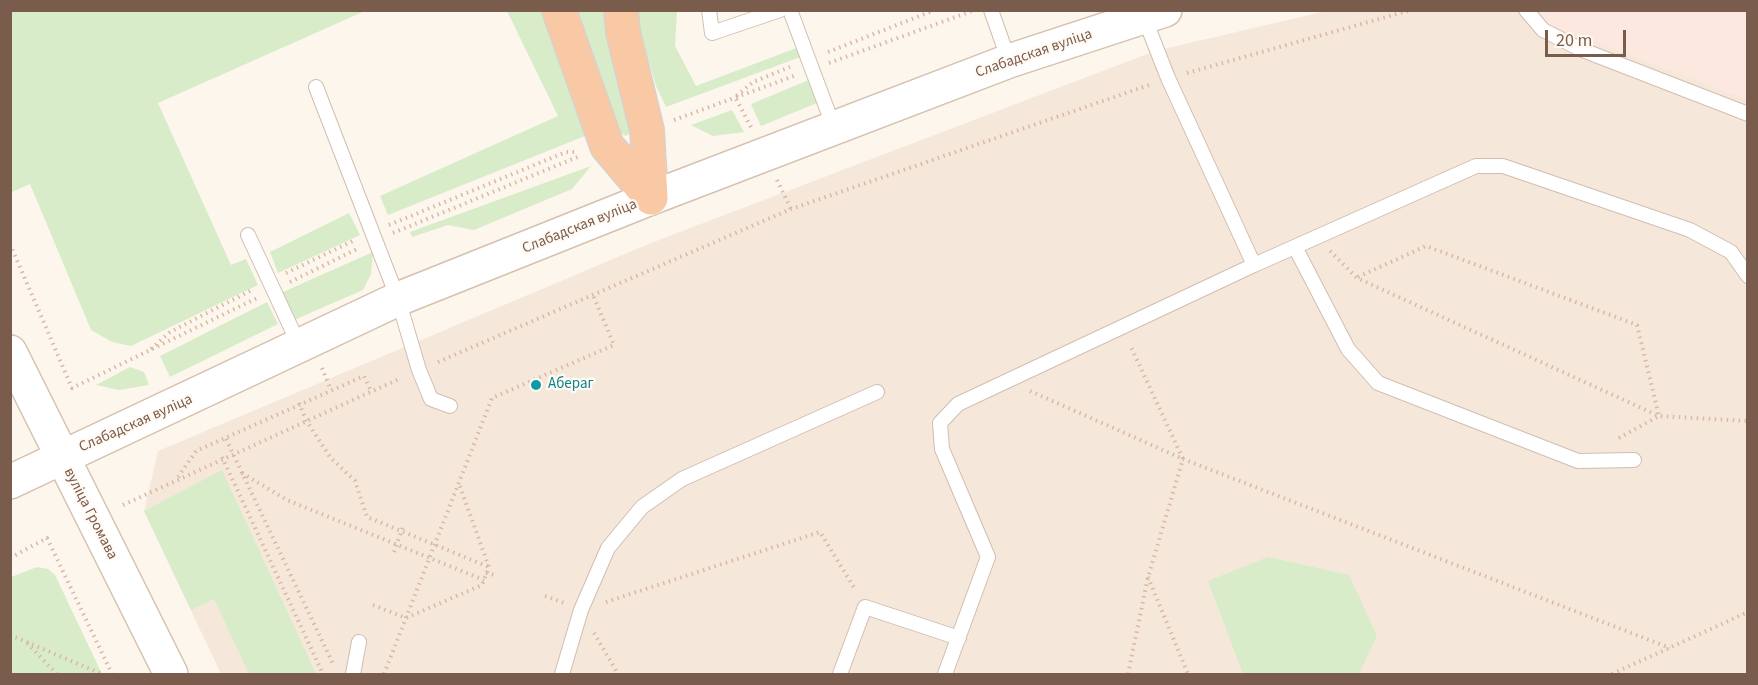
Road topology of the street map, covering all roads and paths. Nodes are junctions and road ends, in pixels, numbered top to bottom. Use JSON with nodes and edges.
{"nodes":[{"id":1,"x":559,"y":10,"type":"edge"},
{"id":2,"x":621,"y":10,"type":"edge"},
{"id":3,"x":709,"y":10,"type":"edge"},
{"id":4,"x":780,"y":10,"type":"edge"},
{"id":5,"x":790,"y":10,"type":"edge"},
{"id":6,"x":935,"y":10,"type":"edge"},
{"id":7,"x":991,"y":10,"type":"edge"},
{"id":8,"x":1411,"y":10,"type":"edge"},
{"id":9,"x":1526,"y":10,"type":"edge"},
{"id":10,"x":1154,"y":14,"type":"edge"},
{"id":11,"x":808,"y":60,"type":"junction"},
{"id":12,"x":1010,"y":61,"type":"junction"},
{"id":13,"x":1168,"y":78,"type":"junction"},
{"id":14,"x":316,"y":87,"type":"dead end"},
{"id":15,"x":735,"y":97,"type":"dead end"},
{"id":16,"x":1748,"y":114,"type":"edge"},
{"id":17,"x":834,"y":128,"type":"junction"},
{"id":18,"x":651,"y":198,"type":"junction"},
{"id":19,"x":248,"y":234,"type":"dead end"},
{"id":20,"x":1316,"y":238,"type":"junction"},
{"id":21,"x":10,"y":244,"type":"edge"},
{"id":22,"x":1295,"y":247,"type":"junction"},
{"id":23,"x":13,"y":254,"type":"edge"},
{"id":24,"x":1254,"y":265,"type":"junction"},
{"id":25,"x":1748,"y":276,"type":"edge"},
{"id":26,"x":1357,"y":278,"type":"junction"},
{"id":27,"x":593,"y":295,"type":"junction"},
{"id":28,"x":398,"y":300,"type":"junction"},
{"id":29,"x":1122,"y":328,"type":"junction"},
{"id":30,"x":300,"y":347,"type":"junction"},
{"id":31,"x":10,"y":352,"type":"edge"},
{"id":32,"x":146,"y":353,"type":"dead end"},
{"id":33,"x":419,"y":370,"type":"junction"},
{"id":34,"x":1008,"y":381,"type":"junction"},
{"id":35,"x":371,"y":391,"type":"junction"},
{"id":36,"x":877,"y":392,"type":"dead end"},
{"id":37,"x":299,"y":404,"type":"junction"},
{"id":38,"x":450,"y":406,"type":"dead end"},
{"id":39,"x":1659,"y":416,"type":"junction"},
{"id":40,"x":306,"y":420,"type":"junction"},
{"id":41,"x":1748,"y":421,"type":"edge"},
{"id":42,"x":226,"y":439,"type":"junction"},
{"id":43,"x":1611,"y":441,"type":"dead end"},
{"id":44,"x":232,"y":453,"type":"junction"},
{"id":45,"x":222,"y":457,"type":"junction"},
{"id":46,"x":61,"y":458,"type":"junction"},
{"id":47,"x":1183,"y":459,"type":"junction"},
{"id":48,"x":1634,"y":460,"type":"dead end"},
{"id":49,"x":242,"y":473,"type":"junction"},
{"id":50,"x":177,"y":478,"type":"junction"},
{"id":51,"x":10,"y":482,"type":"edge"},
{"id":52,"x":458,"y":483,"type":"junction"},
{"id":53,"x":123,"y":505,"type":"dead end"},
{"id":54,"x":403,"y":529,"type":"junction"},
{"id":55,"x":435,"y":544,"type":"junction"},
{"id":56,"x":396,"y":546,"type":"junction"},
{"id":57,"x":394,"y":552,"type":"dead end"},
{"id":58,"x":10,"y":558,"type":"edge"},
{"id":59,"x":429,"y":559,"type":"junction"},
{"id":60,"x":489,"y":567,"type":"junction"},
{"id":61,"x":486,"y":573,"type":"junction"},
{"id":62,"x":495,"y":575,"type":"dead end"},
{"id":63,"x":1148,"y":577,"type":"junction"},
{"id":64,"x":484,"y":580,"type":"junction"},
{"id":65,"x":374,"y":605,"type":"dead end"},
{"id":66,"x":865,"y":607,"type":"junction"},
{"id":67,"x":581,"y":610,"type":"junction"},
{"id":68,"x":1748,"y":612,"type":"edge"},
{"id":69,"x":406,"y":618,"type":"junction"},
{"id":70,"x":10,"y":635,"type":"edge"},
{"id":71,"x":959,"y":638,"type":"junction"},
{"id":72,"x":25,"y":641,"type":"junction"},
{"id":73,"x":359,"y":642,"type":"dead end"},
{"id":74,"x":1670,"y":648,"type":"junction"},
{"id":75,"x":57,"y":675,"type":"edge"},
{"id":76,"x":102,"y":675,"type":"edge"},
{"id":77,"x":112,"y":675,"type":"edge"},
{"id":78,"x":171,"y":675,"type":"edge"},
{"id":79,"x":323,"y":675,"type":"edge"},
{"id":80,"x":338,"y":675,"type":"edge"},
{"id":81,"x":353,"y":675,"type":"edge"},
{"id":82,"x":384,"y":675,"type":"edge"},
{"id":83,"x":562,"y":675,"type":"edge"},
{"id":84,"x":618,"y":675,"type":"edge"},
{"id":85,"x":840,"y":675,"type":"edge"},
{"id":86,"x":945,"y":675,"type":"edge"},
{"id":87,"x":1128,"y":675,"type":"edge"},
{"id":88,"x":1188,"y":675,"type":"edge"},
{"id":89,"x":1612,"y":675,"type":"edge"}],
"edges":[{"from":1,"to":18,"type":"highway"},
{"from":2,"to":18,"type":"highway"},
{"from":3,"to":4,"type":"lane"},
{"from":5,"to":11,"type":"lane"},
{"from":6,"to":11,"type":"path"},
{"from":7,"to":12,"type":"lane"},
{"from":8,"to":13,"type":"path"},
{"from":9,"to":16,"type":"lane"},
{"from":10,"to":12,"type":"main road","name":"Слабадская вуліца"},
{"from":10,"to":13,"type":"lane"},
{"from":11,"to":15,"type":"path"},
{"from":11,"to":17,"type":"lane"},
{"from":12,"to":17,"type":"main road","name":"Слабадская вуліца"},
{"from":13,"to":24,"type":"lane"},
{"from":13,"to":27,"type":"path"},
{"from":14,"to":28,"type":"lane"},
{"from":17,"to":18,"type":"main road","name":"Слабадская вуліца"},
{"from":18,"to":28,"type":"main road","name":"Слабадская вуліца"},
{"from":19,"to":30,"type":"lane"},
{"from":20,"to":22,"type":"lane"},
{"from":20,"to":25,"type":"lane"},
{"from":20,"to":26,"type":"path"},
{"from":21,"to":23,"type":"path"},
{"from":22,"to":24,"type":"lane"},
{"from":22,"to":48,"type":"lane"},
{"from":23,"to":32,"type":"path"},
{"from":24,"to":29,"type":"lane"},
{"from":26,"to":39,"type":"path"},
{"from":26,"to":39,"type":"path"},
{"from":27,"to":33,"type":"path"},
{"from":27,"to":52,"type":"path"},
{"from":28,"to":30,"type":"main road","name":"Слабадская вуліца"},
{"from":28,"to":33,"type":"lane"},
{"from":29,"to":34,"type":"lane"},
{"from":29,"to":47,"type":"path"},
{"from":30,"to":46,"type":"main road","name":"Слабадская вуліца"},
{"from":31,"to":46,"type":"main road","name":"вуліца Громава"},
{"from":33,"to":35,"type":"path"},
{"from":33,"to":38,"type":"lane"},
{"from":34,"to":47,"type":"path"},
{"from":34,"to":71,"type":"lane"},
{"from":35,"to":37,"type":"path"},
{"from":35,"to":40,"type":"path"},
{"from":36,"to":67,"type":"lane"},
{"from":37,"to":40,"type":"path"},
{"from":37,"to":42,"type":"path"},
{"from":39,"to":41,"type":"path"},
{"from":39,"to":43,"type":"path"},
{"from":40,"to":44,"type":"path"},
{"from":40,"to":54,"type":"path"},
{"from":42,"to":44,"type":"path"},
{"from":42,"to":50,"type":"path"},
{"from":44,"to":45,"type":"path"},
{"from":44,"to":49,"type":"path"},
{"from":45,"to":50,"type":"path"},
{"from":45,"to":79,"type":"path"},
{"from":46,"to":51,"type":"main road","name":"Слабадская вуліца"},
{"from":46,"to":78,"type":"main road","name":"вуліца Громава"},
{"from":47,"to":63,"type":"path"},
{"from":47,"to":74,"type":"path"},
{"from":49,"to":56,"type":"path"},
{"from":49,"to":80,"type":"path"},
{"from":50,"to":53,"type":"path"},
{"from":52,"to":55,"type":"path"},
{"from":52,"to":60,"type":"path"},
{"from":54,"to":55,"type":"path"},
{"from":54,"to":56,"type":"path"},
{"from":55,"to":59,"type":"path"},
{"from":55,"to":60,"type":"path"},
{"from":56,"to":57,"type":"path"},
{"from":56,"to":59,"type":"path"},
{"from":58,"to":77,"type":"path"},
{"from":59,"to":64,"type":"path"},
{"from":59,"to":69,"type":"path"},
{"from":60,"to":61,"type":"path"},
{"from":61,"to":62,"type":"path"},
{"from":61,"to":64,"type":"path"},
{"from":63,"to":87,"type":"path"},
{"from":63,"to":88,"type":"path"},
{"from":64,"to":69,"type":"path"},
{"from":65,"to":69,"type":"path"},
{"from":66,"to":67,"type":"path"},
{"from":66,"to":71,"type":"lane"},
{"from":66,"to":85,"type":"lane"},
{"from":67,"to":83,"type":"lane"},
{"from":67,"to":84,"type":"path"},
{"from":68,"to":74,"type":"path"},
{"from":69,"to":82,"type":"path"},
{"from":70,"to":72,"type":"path"},
{"from":71,"to":86,"type":"lane"},
{"from":72,"to":75,"type":"path"},
{"from":72,"to":76,"type":"path"},
{"from":73,"to":81,"type":"lane"},
{"from":74,"to":89,"type":"path"}]}
